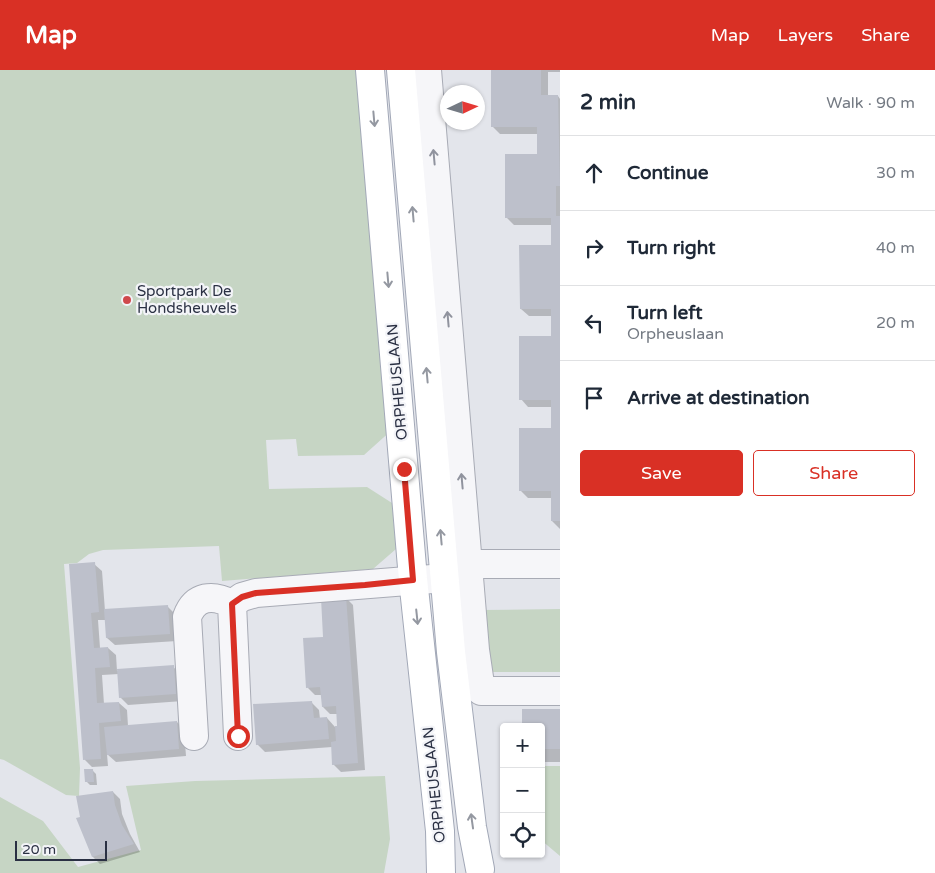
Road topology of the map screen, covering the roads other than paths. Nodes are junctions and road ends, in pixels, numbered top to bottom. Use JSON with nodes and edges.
{"nodes":[{"id":1,"x":370,"y":70,"type":"edge"},
{"id":2,"x":401,"y":70,"type":"edge"},
{"id":3,"x":427,"y":70,"type":"edge"},
{"id":4,"x":469,"y":564,"type":"junction"},
{"id":5,"x":560,"y":564,"type":"edge"},
{"id":6,"x":445,"y":578,"type":"junction"},
{"id":7,"x":413,"y":580,"type":"junction"},
{"id":8,"x":232,"y":604,"type":"junction"},
{"id":9,"x":463,"y":651,"type":"junction"},
{"id":10,"x":560,"y":691,"type":"edge"},
{"id":11,"x":194,"y":736,"type":"dead end"},
{"id":12,"x":238,"y":736,"type":"dead end"},
{"id":13,"x":486,"y":871,"type":"edge"},
{"id":14,"x":441,"y":873,"type":"edge"},
{"id":15,"x":445,"y":873,"type":"edge"}],
"edges":[{"from":1,"to":7,"type":"main road","name":"ORPHEUSLAAN","one_way":true},
{"from":6,"to":2,"type":"main road","name":"ORPHEUSLAAN","one_way":true},
{"from":4,"to":3,"type":"street","name":"ORPHEUSLAAN","one_way":true},
{"from":4,"to":5,"type":"street"},
{"from":4,"to":9,"type":"street","name":"ORPHEUSLAAN"},
{"from":6,"to":7,"type":"street"},
{"from":6,"to":9,"type":"main road","name":"ORPHEUSLAAN"},
{"from":7,"to":8,"type":"street"},
{"from":7,"to":14,"type":"main road","name":"ORPHEUSLAAN","one_way":true},
{"from":8,"to":11,"type":"street"},
{"from":8,"to":12,"type":"street"},
{"from":9,"to":10,"type":"street"},
{"from":13,"to":9,"type":"main road","name":"ORPHEUSLAAN","one_way":true},
{"from":13,"to":15,"type":"main road"}]}
